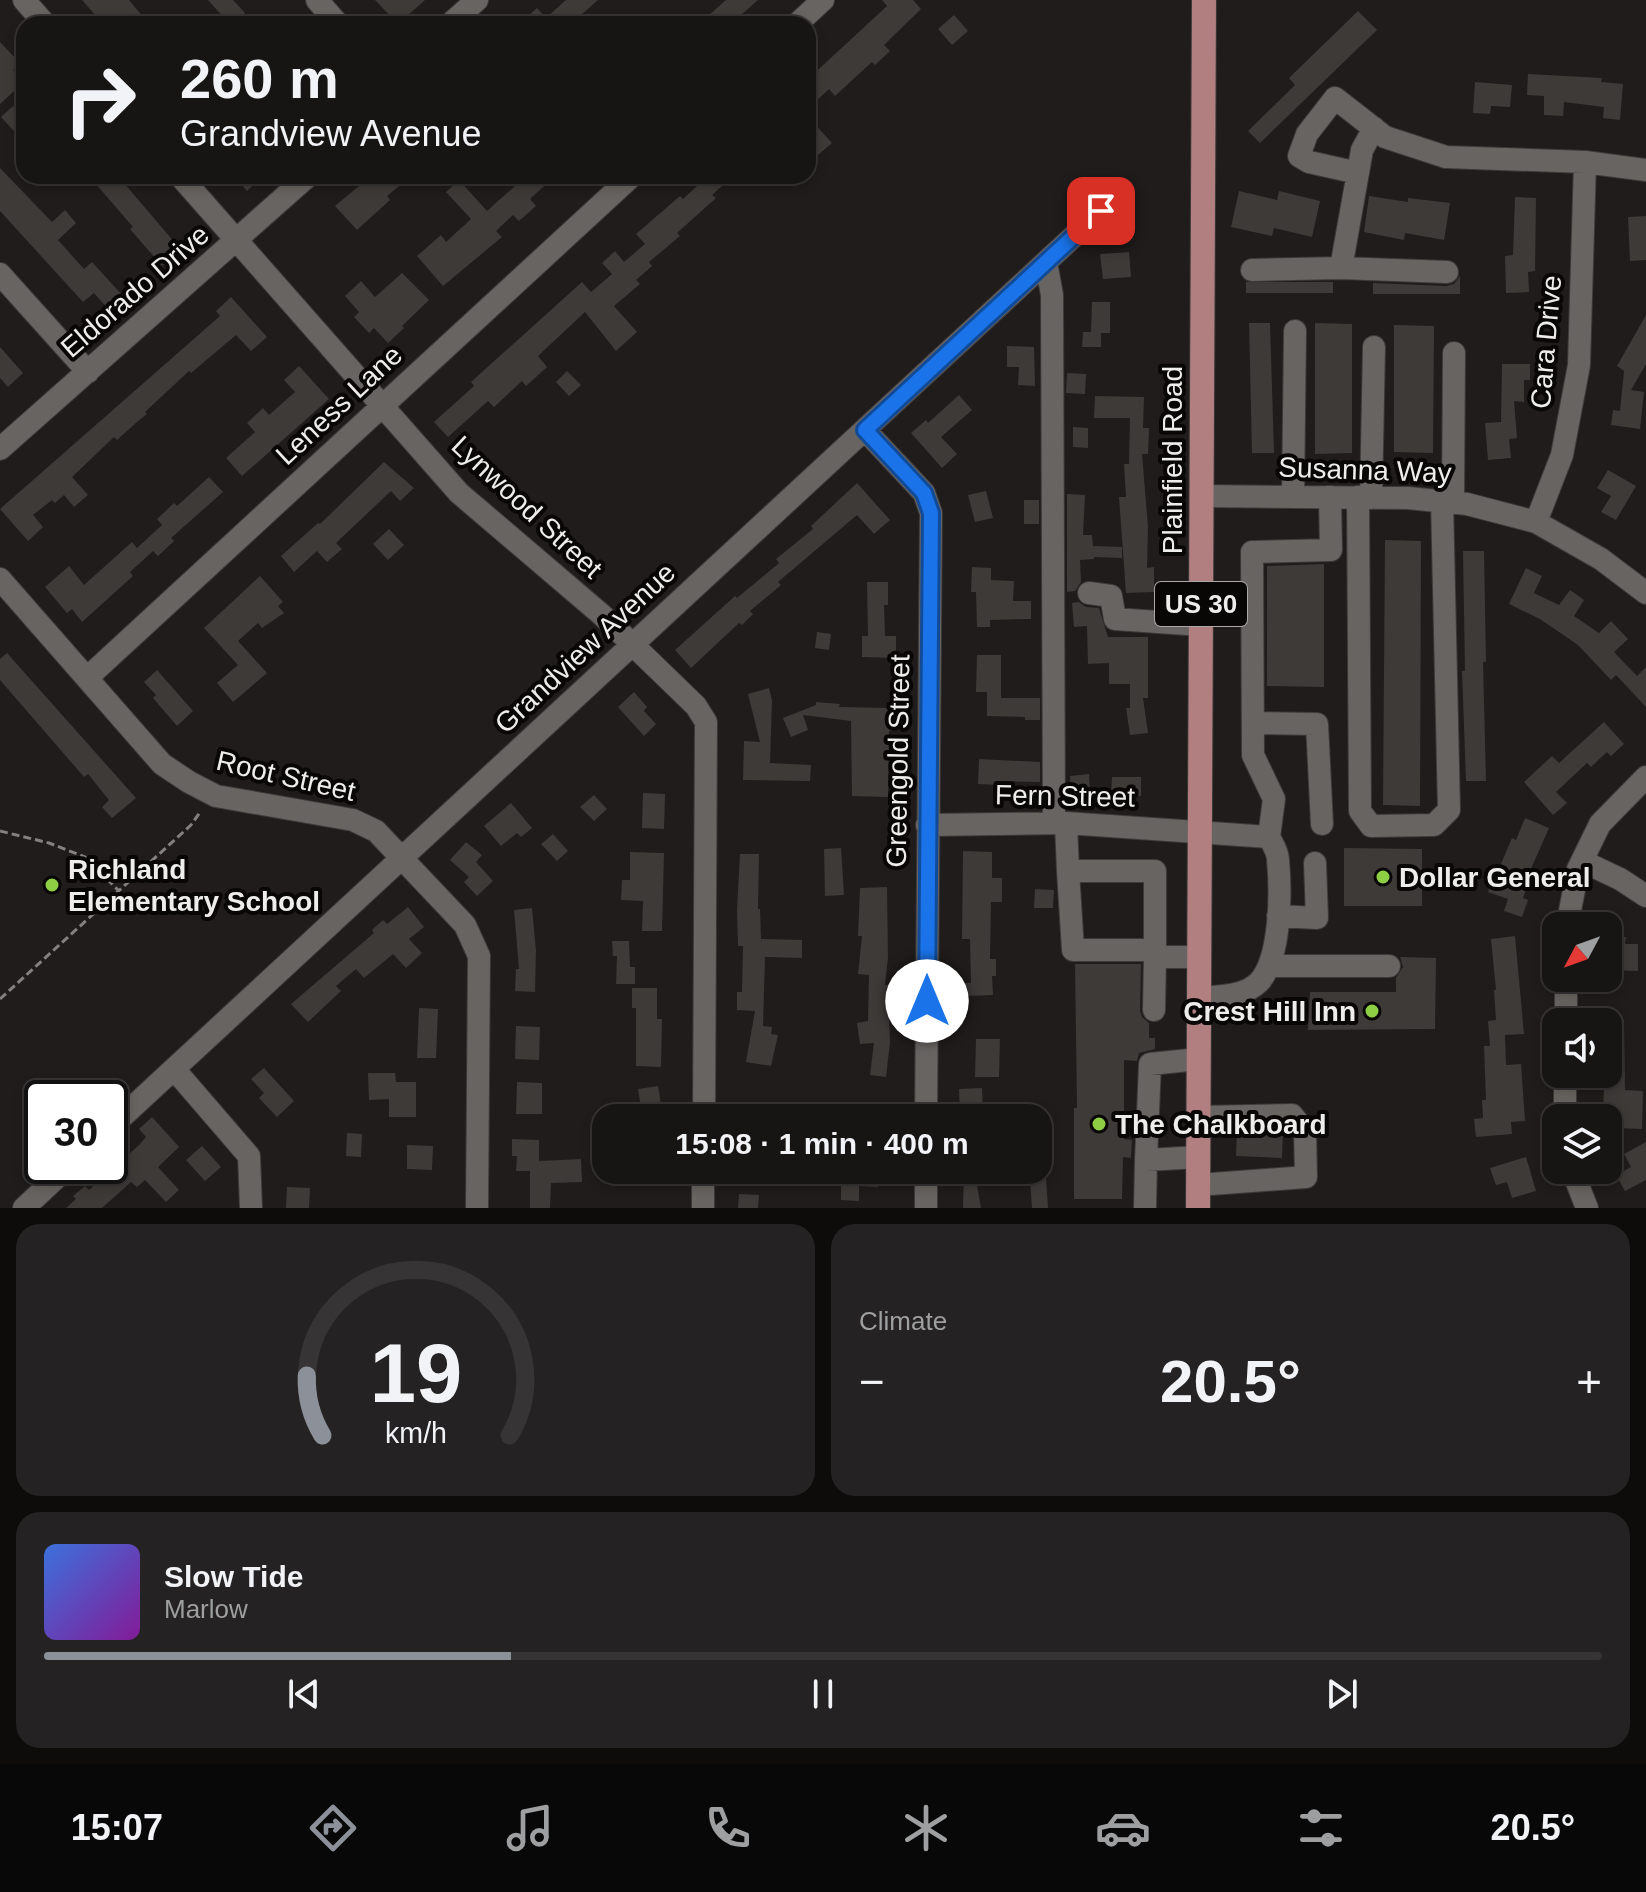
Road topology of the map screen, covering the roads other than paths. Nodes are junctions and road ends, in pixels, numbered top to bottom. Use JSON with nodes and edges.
{"nodes":[{"id":1,"x":24,"y":0,"type":"edge"},
{"id":2,"x":317,"y":0,"type":"edge"},
{"id":3,"x":477,"y":0,"type":"edge"},
{"id":4,"x":823,"y":0,"type":"edge"},
{"id":5,"x":1204,"y":0,"type":"edge"},
{"id":6,"x":38,"y":16,"type":"edge"},
{"id":7,"x":331,"y":16,"type":"edge"},
{"id":8,"x":459,"y":16,"type":"edge"},
{"id":9,"x":806,"y":16,"type":"edge"},
{"id":10,"x":1374,"y":128,"type":"junction"},
{"id":11,"x":1585,"y":162,"type":"junction"},
{"id":12,"x":1646,"y":170,"type":"edge"},
{"id":13,"x":1358,"y":173,"type":"junction"},
{"id":14,"x":187,"y":184,"type":"edge"},
{"id":15,"x":299,"y":184,"type":"edge"},
{"id":16,"x":623,"y":184,"type":"edge"},
{"id":17,"x":1101,"y":211,"type":"dead end"},
{"id":18,"x":237,"y":241,"type":"junction"},
{"id":19,"x":1046,"y":262,"type":"junction"},
{"id":20,"x":1341,"y":268,"type":"junction"},
{"id":21,"x":1252,"y":270,"type":"dead end"},
{"id":22,"x":1447,"y":272,"type":"dead end"},
{"id":23,"x":0,"y":274,"type":"edge"},
{"id":24,"x":1295,"y":331,"type":"dead end"},
{"id":25,"x":1374,"y":347,"type":"dead end"},
{"id":26,"x":1454,"y":353,"type":"dead end"},
{"id":27,"x":88,"y":372,"type":"junction"},
{"id":28,"x":383,"y":405,"type":"junction"},
{"id":29,"x":865,"y":430,"type":"junction"},
{"id":30,"x":0,"y":449,"type":"edge"},
{"id":31,"x":1202,"y":496,"type":"junction"},
{"id":32,"x":1293,"y":497,"type":"junction"},
{"id":33,"x":1330,"y":497,"type":"junction"},
{"id":34,"x":1365,"y":497,"type":"junction"},
{"id":35,"x":1448,"y":501,"type":"junction"},
{"id":36,"x":1536,"y":522,"type":"junction"},
{"id":37,"x":0,"y":579,"type":"edge"},
{"id":38,"x":1089,"y":593,"type":"dead end"},
{"id":39,"x":1646,"y":593,"type":"edge"},
{"id":40,"x":1201,"y":625,"type":"junction"},
{"id":41,"x":632,"y":645,"type":"junction"},
{"id":42,"x":87,"y":678,"type":"junction"},
{"id":43,"x":1253,"y":723,"type":"junction"},
{"id":44,"x":1646,"y":777,"type":"edge"},
{"id":45,"x":1060,"y":823,"type":"junction"},
{"id":46,"x":1322,"y":824,"type":"dead end"},
{"id":47,"x":927,"y":825,"type":"junction"},
{"id":48,"x":1200,"y":832,"type":"junction"},
{"id":49,"x":1269,"y":837,"type":"junction"},
{"id":50,"x":402,"y":858,"type":"junction"},
{"id":51,"x":1582,"y":861,"type":"junction"},
{"id":52,"x":1315,"y":863,"type":"dead end"},
{"id":53,"x":1068,"y":871,"type":"junction"},
{"id":54,"x":1646,"y":896,"type":"edge"},
{"id":55,"x":1570,"y":912,"type":"edge"},
{"id":56,"x":1278,"y":916,"type":"junction"},
{"id":57,"x":1155,"y":953,"type":"junction"},
{"id":58,"x":1200,"y":957,"type":"junction"},
{"id":59,"x":1269,"y":966,"type":"junction"},
{"id":60,"x":1389,"y":966,"type":"dead end"},
{"id":61,"x":1199,"y":998,"type":"junction"},
{"id":62,"x":1154,"y":1010,"type":"dead end"},
{"id":63,"x":1199,"y":1059,"type":"junction"},
{"id":64,"x":174,"y":1069,"type":"junction"},
{"id":65,"x":704,"y":1104,"type":"edge"},
{"id":66,"x":926,"y":1104,"type":"edge"},
{"id":67,"x":128,"y":1111,"type":"edge"},
{"id":68,"x":1199,"y":1117,"type":"junction"},
{"id":69,"x":1199,"y":1157,"type":"junction"},
{"id":70,"x":1146,"y":1160,"type":"junction"},
{"id":71,"x":50,"y":1184,"type":"edge"},
{"id":72,"x":703,"y":1184,"type":"edge"},
{"id":73,"x":926,"y":1184,"type":"edge"},
{"id":74,"x":1578,"y":1184,"type":"edge"},
{"id":75,"x":1198,"y":1196,"type":"edge"},
{"id":76,"x":24,"y":1208,"type":"edge"},
{"id":77,"x":251,"y":1208,"type":"edge"},
{"id":78,"x":477,"y":1208,"type":"edge"},
{"id":79,"x":703,"y":1208,"type":"edge"},
{"id":80,"x":926,"y":1208,"type":"edge"},
{"id":81,"x":1145,"y":1208,"type":"edge"},
{"id":82,"x":1587,"y":1208,"type":"edge"}],
"edges":[{"from":1,"to":6,"type":"street"},
{"from":2,"to":7,"type":"street"},
{"from":3,"to":8,"type":"street"},
{"from":4,"to":9,"type":"street"},
{"from":5,"to":31,"type":"main road","name":"Plainfield Road","number":"US 30"},
{"from":10,"to":11,"type":"street"},
{"from":10,"to":13,"type":"street"},
{"from":10,"to":13,"type":"street"},
{"from":11,"to":12,"type":"street"},
{"from":11,"to":36,"type":"street","name":"Cara Drive"},
{"from":13,"to":20,"type":"street"},
{"from":14,"to":18,"type":"street","name":"Lynwood Street"},
{"from":15,"to":18,"type":"street","name":"Eldorado Drive"},
{"from":16,"to":28,"type":"street","name":"Leness Lane"},
{"from":17,"to":19,"type":"street","name":"Grandview Avenue"},
{"from":18,"to":27,"type":"street","name":"Eldorado Drive"},
{"from":18,"to":28,"type":"street","name":"Lynwood Street"},
{"from":19,"to":29,"type":"street","name":"Grandview Avenue"},
{"from":19,"to":45,"type":"street"},
{"from":20,"to":21,"type":"street"},
{"from":20,"to":22,"type":"street"},
{"from":23,"to":27,"type":"street"},
{"from":24,"to":32,"type":"street"},
{"from":25,"to":34,"type":"street"},
{"from":26,"to":35,"type":"street"},
{"from":27,"to":30,"type":"street","name":"Eldorado Drive"},
{"from":28,"to":41,"type":"street","name":"Lynwood Street"},
{"from":28,"to":42,"type":"street","name":"Leness Lane"},
{"from":29,"to":41,"type":"street","name":"Grandview Avenue"},
{"from":29,"to":47,"type":"street","name":"Greengold Street"},
{"from":31,"to":32,"type":"street","name":"Susanna Way"},
{"from":31,"to":40,"type":"main road","name":"Plainfield Road","number":"US 30"},
{"from":32,"to":33,"type":"street","name":"Susanna Way"},
{"from":33,"to":34,"type":"street","name":"Susanna Way"},
{"from":33,"to":43,"type":"street"},
{"from":34,"to":35,"type":"street","name":"Susanna Way"},
{"from":34,"to":35,"type":"street"},
{"from":35,"to":36,"type":"street","name":"Susanna Way"},
{"from":36,"to":39,"type":"street","name":"Susanna Way"},
{"from":37,"to":42,"type":"street","name":"Root Street"},
{"from":38,"to":40,"type":"street"},
{"from":40,"to":48,"type":"main road","name":"Plainfield Road","number":"US 30"},
{"from":41,"to":50,"type":"street","name":"Grandview Avenue"},
{"from":41,"to":65,"type":"street","name":"Lynwood Street"},
{"from":42,"to":50,"type":"street","name":"Root Street"},
{"from":43,"to":46,"type":"street"},
{"from":43,"to":49,"type":"street"},
{"from":44,"to":51,"type":"street"},
{"from":45,"to":47,"type":"street","name":"Fern Street"},
{"from":45,"to":48,"type":"street","name":"Fern Street"},
{"from":45,"to":53,"type":"street"},
{"from":47,"to":66,"type":"street","name":"Greengold Street"},
{"from":48,"to":49,"type":"street","name":"Fern Street"},
{"from":48,"to":58,"type":"main road","name":"Plainfield Road","number":"US 30"},
{"from":49,"to":56,"type":"street"},
{"from":50,"to":64,"type":"street","name":"Grandview Avenue"},
{"from":50,"to":78,"type":"street","name":"Root Street"},
{"from":51,"to":54,"type":"street"},
{"from":51,"to":55,"type":"street"},
{"from":52,"to":56,"type":"street"},
{"from":53,"to":57,"type":"street"},
{"from":53,"to":57,"type":"street"},
{"from":56,"to":59,"type":"street"},
{"from":57,"to":58,"type":"street"},
{"from":57,"to":62,"type":"street"},
{"from":58,"to":61,"type":"main road","name":"Plainfield Road","number":"US 30"},
{"from":59,"to":60,"type":"street"},
{"from":59,"to":61,"type":"street"},
{"from":61,"to":63,"type":"main road","name":"Plainfield Road","number":"US 30"},
{"from":63,"to":68,"type":"main road","name":"Plainfield Road","number":"US 30"},
{"from":63,"to":70,"type":"street"},
{"from":64,"to":67,"type":"street","name":"Grandview Avenue"},
{"from":64,"to":77,"type":"street"},
{"from":68,"to":69,"type":"main road","name":"Plainfield Road","number":"US 30"},
{"from":68,"to":75,"type":"street"},
{"from":69,"to":70,"type":"street"},
{"from":69,"to":75,"type":"main road","name":"Plainfield Road","number":"US 30"},
{"from":70,"to":81,"type":"street"},
{"from":71,"to":76,"type":"street"},
{"from":72,"to":79,"type":"street"},
{"from":73,"to":80,"type":"street"},
{"from":74,"to":82,"type":"street"}]}
